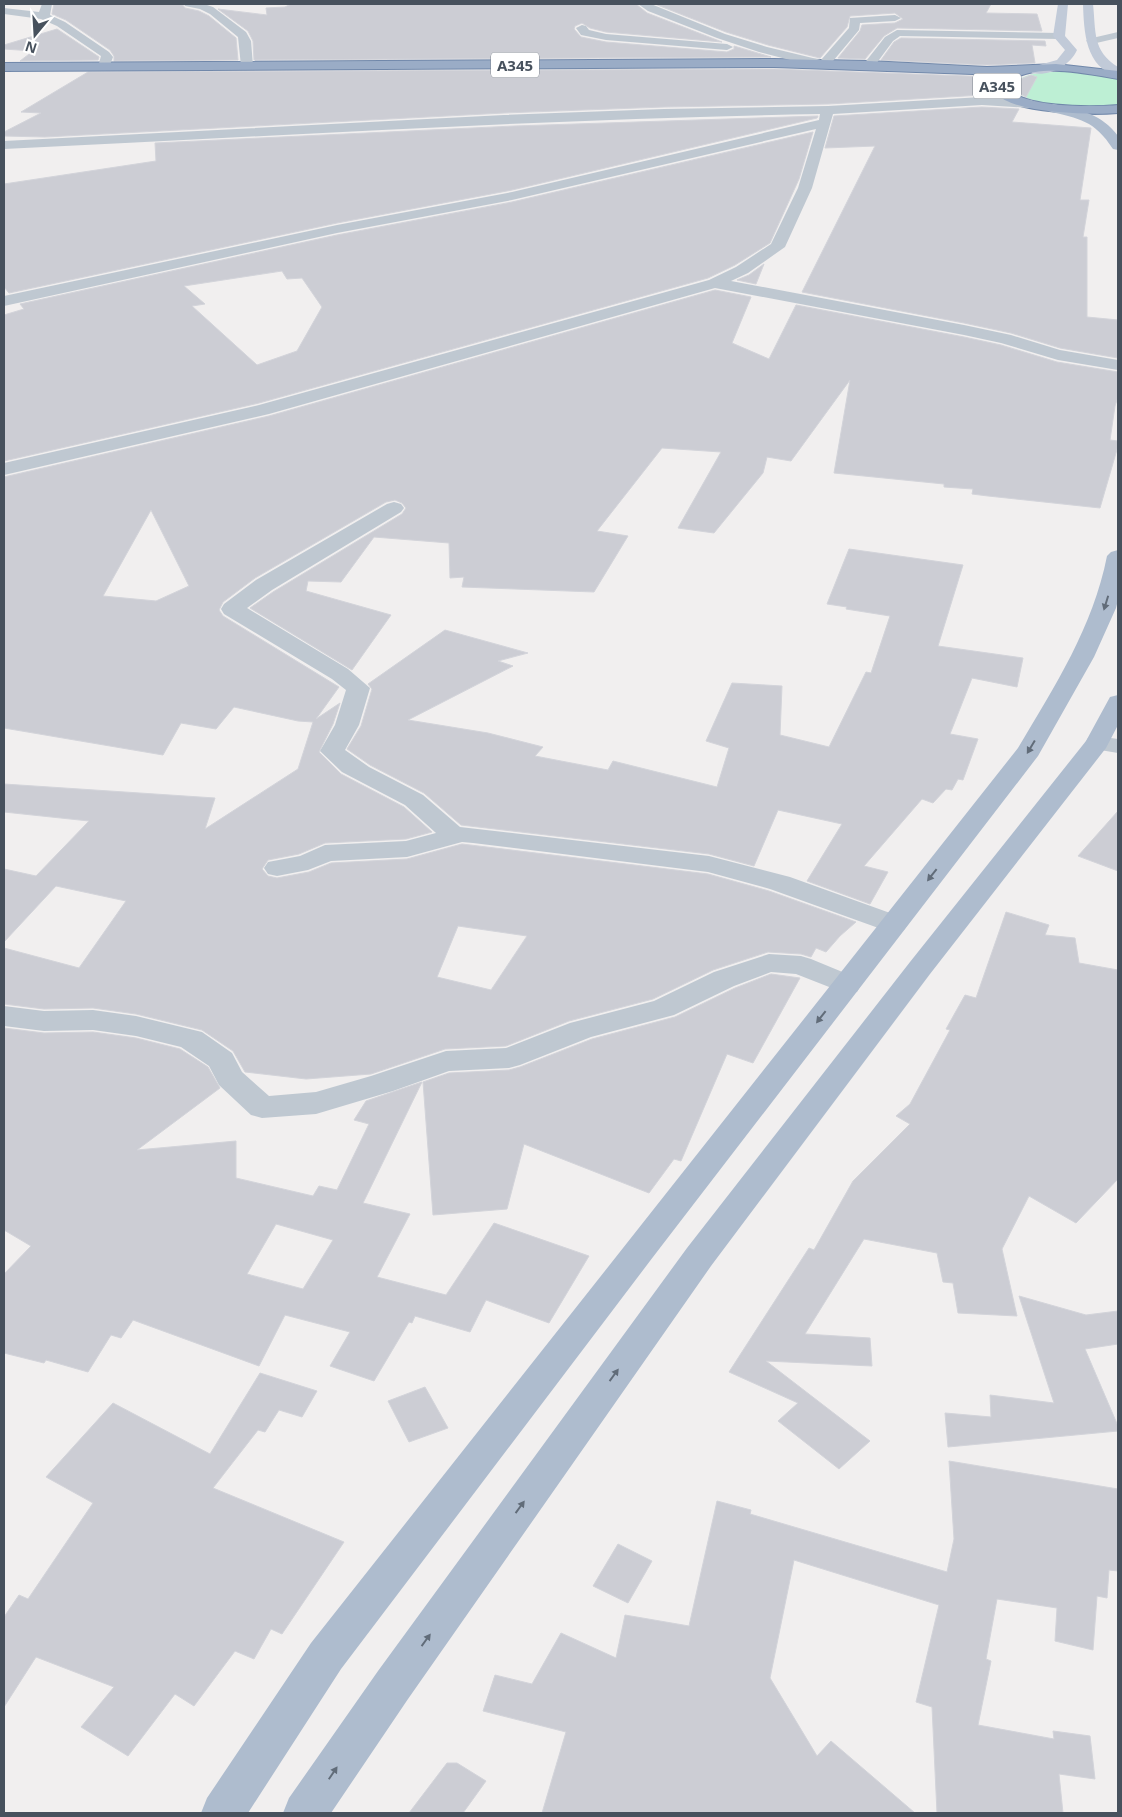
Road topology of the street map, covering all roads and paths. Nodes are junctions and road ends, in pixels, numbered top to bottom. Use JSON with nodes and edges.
{"nodes":[{"id":1,"x":47,"y":4,"type":"edge"},
{"id":2,"x":189,"y":4,"type":"edge"},
{"id":3,"x":643,"y":4,"type":"edge"},
{"id":4,"x":1063,"y":4,"type":"edge"},
{"id":5,"x":1088,"y":4,"type":"edge"},
{"id":6,"x":4,"y":12,"type":"edge"},
{"id":7,"x":44,"y":16,"type":"junction"},
{"id":8,"x":895,"y":18,"type":"dead end"},
{"id":9,"x":582,"y":28,"type":"dead end"},
{"id":10,"x":1118,"y":34,"type":"edge"},
{"id":11,"x":1059,"y":36,"type":"junction"},
{"id":12,"x":1092,"y":42,"type":"junction"},
{"id":13,"x":763,"y":50,"type":"junction"},
{"id":14,"x":822,"y":64,"type":"junction"},
{"id":15,"x":869,"y":65,"type":"junction"},
{"id":16,"x":104,"y":66,"type":"junction"},
{"id":17,"x":247,"y":66,"type":"junction"},
{"id":18,"x":4,"y":67,"type":"edge"},
{"id":19,"x":1031,"y":70,"type":"junction"},
{"id":20,"x":4,"y":71,"type":"edge"},
{"id":21,"x":1118,"y":73,"type":"edge"},
{"id":22,"x":999,"y":89,"type":"junction"},
{"id":23,"x":982,"y":101,"type":"junction"},
{"id":24,"x":1031,"y":104,"type":"junction"},
{"id":25,"x":1053,"y":108,"type":"junction"},
{"id":26,"x":1118,"y":109,"type":"edge"},
{"id":27,"x":827,"y":117,"type":"junction"},
{"id":28,"x":4,"y":144,"type":"edge"},
{"id":29,"x":1118,"y":146,"type":"edge"},
{"id":30,"x":715,"y":283,"type":"junction"},
{"id":31,"x":4,"y":301,"type":"edge"},
{"id":32,"x":1118,"y":365,"type":"edge"},
{"id":33,"x":4,"y":469,"type":"edge"},
{"id":34,"x":394,"y":508,"type":"dead end"},
{"id":35,"x":1118,"y":556,"type":"edge"},
{"id":36,"x":1118,"y":702,"type":"edge"},
{"id":37,"x":1108,"y":744,"type":"edge"},
{"id":38,"x":454,"y":836,"type":"junction"},
{"id":39,"x":277,"y":868,"type":"dead end"},
{"id":40,"x":894,"y":924,"type":"junction"},
{"id":41,"x":847,"y":984,"type":"junction"},
{"id":42,"x":4,"y":1016,"type":"edge"},
{"id":43,"x":223,"y":1813,"type":"edge"},
{"id":44,"x":305,"y":1813,"type":"edge"}],
"edges":[{"from":1,"to":7,"type":"street"},
{"from":2,"to":17,"type":"street"},
{"from":3,"to":13,"type":"street"},
{"from":4,"to":11,"type":"main road"},
{"from":5,"to":12,"type":"main road"},
{"from":6,"to":7,"type":"street"},
{"from":7,"to":16,"type":"street"},
{"from":8,"to":14,"type":"street"},
{"from":9,"to":13,"type":"street"},
{"from":10,"to":12,"type":"street"},
{"from":11,"to":15,"type":"street"},
{"from":11,"to":19,"type":"main road"},
{"from":12,"to":21,"type":"main road"},
{"from":13,"to":14,"type":"street"},
{"from":14,"to":15,"type":"highway","number":"A345"},
{"from":14,"to":17,"type":"highway","number":"A345"},
{"from":15,"to":19,"type":"highway","number":"A345"},
{"from":16,"to":17,"type":"highway","number":"A345"},
{"from":16,"to":18,"type":"highway","number":"A345"},
{"from":19,"to":21,"type":"highway","number":"A345"},
{"from":19,"to":22,"type":"highway","number":"A345"},
{"from":20,"to":22,"type":"highway","number":"A345"},
{"from":22,"to":23,"type":"street"},
{"from":22,"to":24,"type":"highway","number":"A345"},
{"from":23,"to":24,"type":"street"},
{"from":23,"to":27,"type":"street"},
{"from":24,"to":25,"type":"highway","number":"A345"},
{"from":25,"to":26,"type":"highway","number":"A345"},
{"from":25,"to":29,"type":"main road"},
{"from":27,"to":28,"type":"street"},
{"from":27,"to":30,"type":"street"},
{"from":27,"to":31,"type":"street"},
{"from":30,"to":32,"type":"street"},
{"from":30,"to":33,"type":"street"},
{"from":34,"to":38,"type":"street"},
{"from":35,"to":40,"type":"main road","one_way":true},
{"from":36,"to":37,"type":"main road"},
{"from":44,"to":37,"type":"main road","one_way":true},
{"from":38,"to":39,"type":"street"},
{"from":38,"to":40,"type":"street"},
{"from":40,"to":41,"type":"main road"},
{"from":41,"to":42,"type":"street"},
{"from":41,"to":43,"type":"main road","one_way":true}]}
